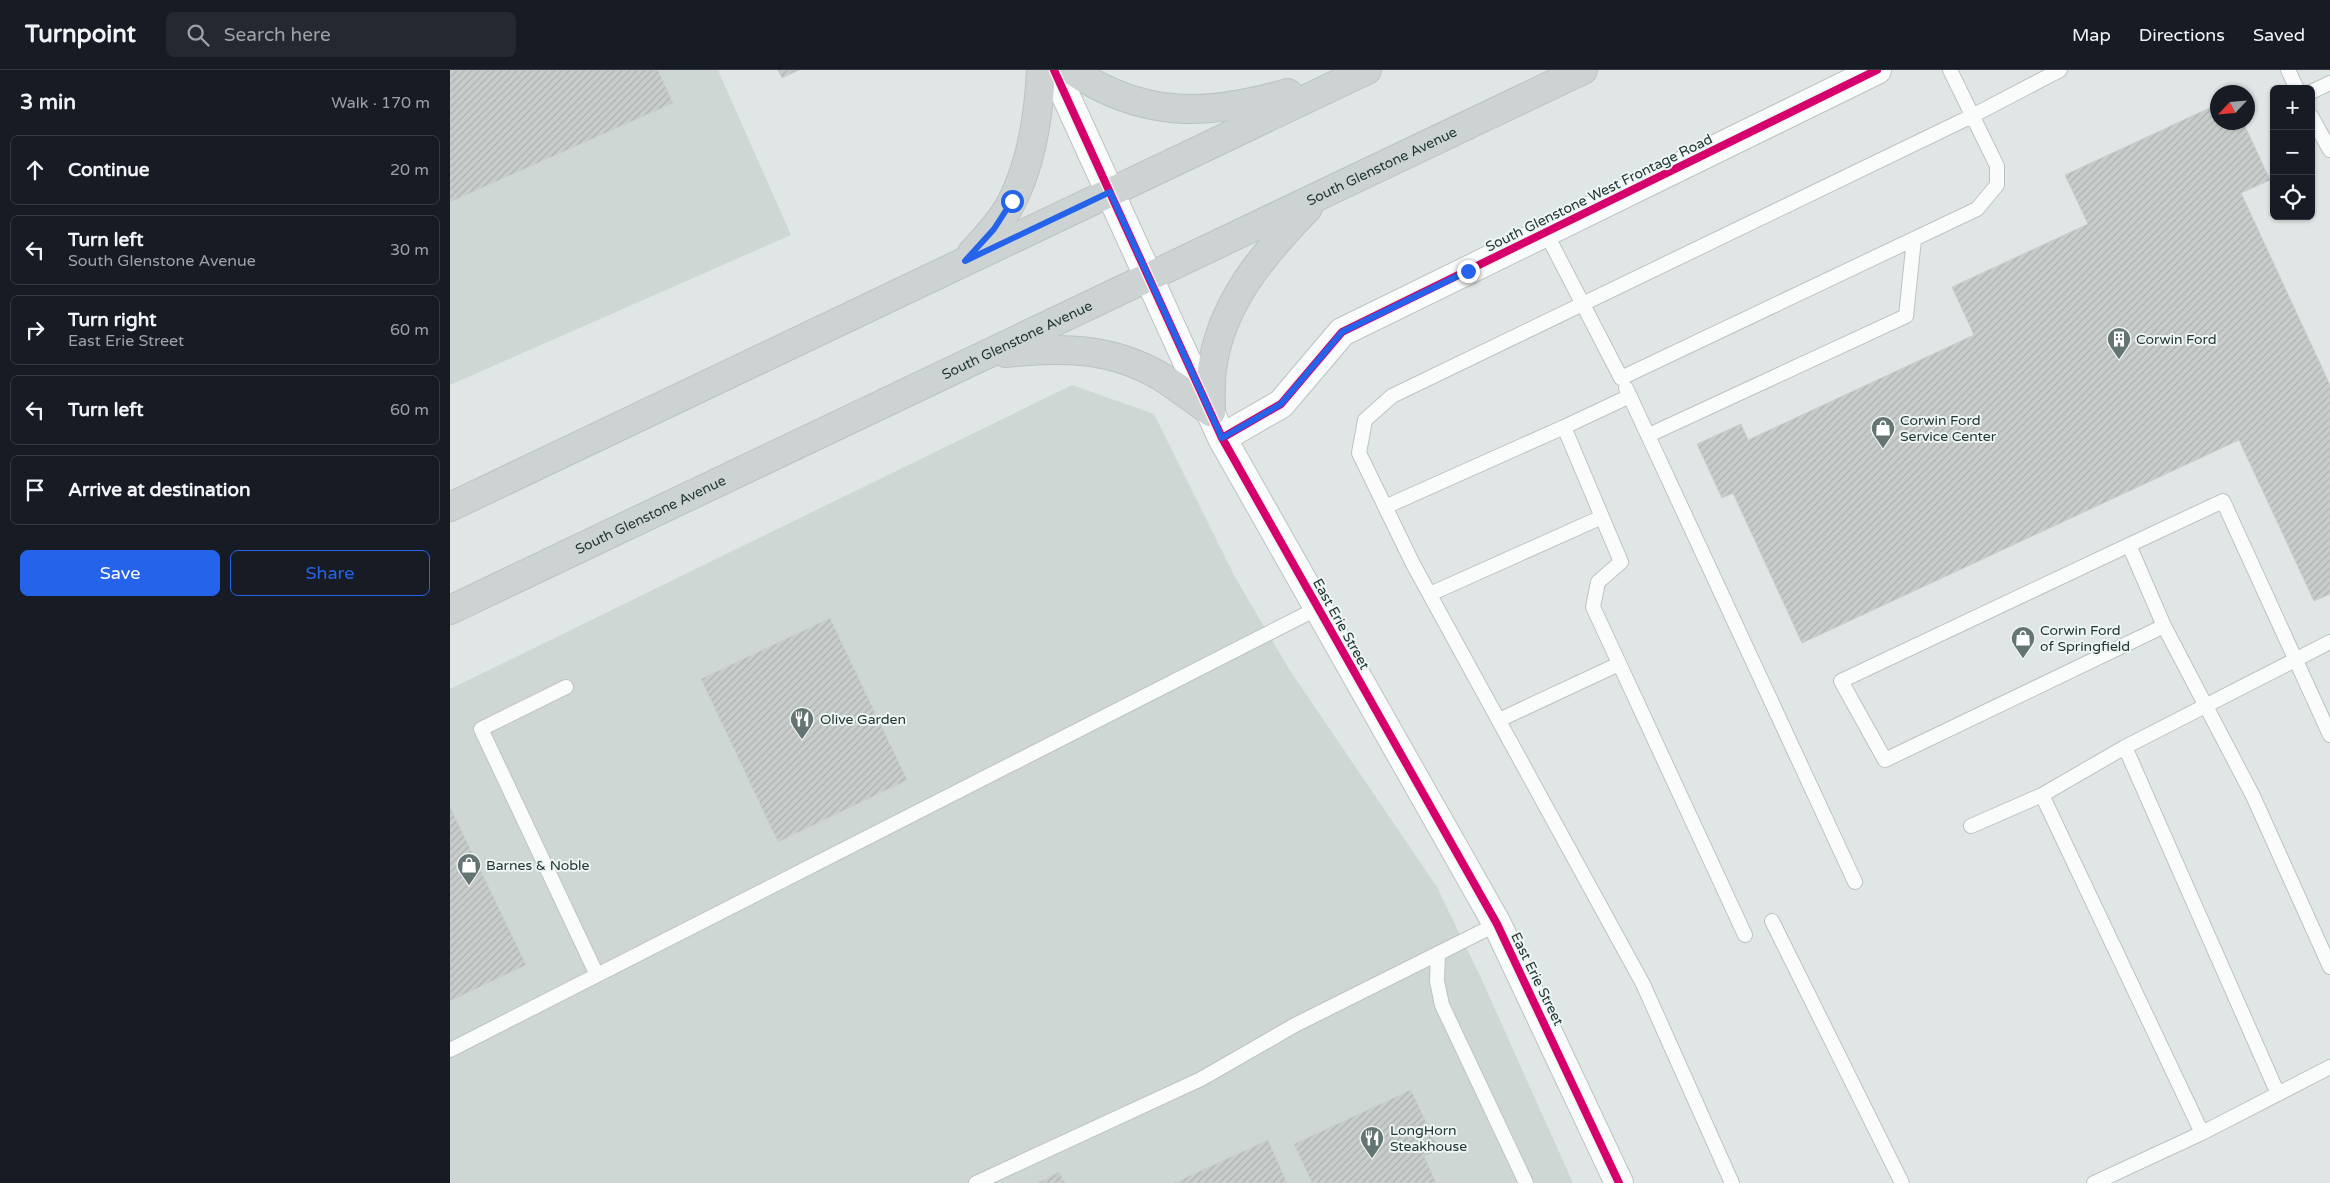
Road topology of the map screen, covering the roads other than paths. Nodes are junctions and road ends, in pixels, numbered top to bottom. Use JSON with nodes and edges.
{"nodes":[{"id":1,"x":1041,"y":70,"type":"edge"},
{"id":2,"x":1054,"y":70,"type":"edge"},
{"id":3,"x":1071,"y":70,"type":"edge"},
{"id":4,"x":1583,"y":70,"type":"edge"},
{"id":5,"x":1877,"y":70,"type":"edge"},
{"id":6,"x":1950,"y":70,"type":"edge"},
{"id":7,"x":2060,"y":70,"type":"edge"},
{"id":8,"x":2288,"y":70,"type":"edge"},
{"id":9,"x":1362,"y":72,"type":"edge"},
{"id":10,"x":2330,"y":83,"type":"edge"},
{"id":11,"x":2295,"y":85,"type":"edge"},
{"id":12,"x":2315,"y":90,"type":"edge"},
{"id":13,"x":1972,"y":116,"type":"junction"},
{"id":14,"x":2315,"y":123,"type":"edge"},
{"id":15,"x":2330,"y":150,"type":"edge"},
{"id":16,"x":1110,"y":192,"type":"junction"},
{"id":17,"x":1319,"y":197,"type":"junction"},
{"id":18,"x":1546,"y":233,"type":"junction"},
{"id":19,"x":1914,"y":239,"type":"junction"},
{"id":20,"x":965,"y":261,"type":"junction"},
{"id":21,"x":1149,"y":278,"type":"junction"},
{"id":22,"x":1583,"y":304,"type":"junction"},
{"id":23,"x":987,"y":354,"type":"junction"},
{"id":24,"x":1622,"y":378,"type":"junction"},
{"id":25,"x":1630,"y":396,"type":"junction"},
{"id":26,"x":1211,"y":412,"type":"junction"},
{"id":27,"x":1564,"y":427,"type":"junction"},
{"id":28,"x":1649,"y":435,"type":"junction"},
{"id":29,"x":1222,"y":438,"type":"junction"},
{"id":30,"x":450,"y":507,"type":"edge"},
{"id":31,"x":1386,"y":507,"type":"junction"},
{"id":32,"x":1602,"y":517,"type":"junction"},
{"id":33,"x":2129,"y":545,"type":"junction"},
{"id":34,"x":1430,"y":594,"type":"junction"},
{"id":35,"x":1318,"y":608,"type":"junction"},
{"id":36,"x":450,"y":610,"type":"edge"},
{"id":37,"x":2164,"y":626,"type":"junction"},
{"id":38,"x":2330,"y":642,"type":"edge"},
{"id":39,"x":2294,"y":660,"type":"junction"},
{"id":40,"x":1619,"y":664,"type":"junction"},
{"id":41,"x":566,"y":687,"type":"dead end"},
{"id":42,"x":2207,"y":705,"type":"junction"},
{"id":43,"x":1499,"y":720,"type":"junction"},
{"id":44,"x":2330,"y":735,"type":"edge"},
{"id":45,"x":2125,"y":747,"type":"junction"},
{"id":46,"x":2042,"y":795,"type":"junction"},
{"id":47,"x":1971,"y":826,"type":"dead end"},
{"id":48,"x":1855,"y":882,"type":"dead end"},
{"id":49,"x":1772,"y":922,"type":"dead end"},
{"id":50,"x":1497,"y":924,"type":"junction"},
{"id":51,"x":1745,"y":935,"type":"dead end"},
{"id":52,"x":1438,"y":954,"type":"junction"},
{"id":53,"x":2330,"y":967,"type":"edge"},
{"id":54,"x":597,"y":975,"type":"junction"},
{"id":55,"x":450,"y":1050,"type":"edge"},
{"id":56,"x":2330,"y":1068,"type":"edge"},
{"id":57,"x":2278,"y":1094,"type":"junction"},
{"id":58,"x":2202,"y":1133,"type":"junction"},
{"id":59,"x":976,"y":1183,"type":"edge"},
{"id":60,"x":1526,"y":1183,"type":"edge"},
{"id":61,"x":1618,"y":1183,"type":"edge"},
{"id":62,"x":1732,"y":1183,"type":"edge"},
{"id":63,"x":1902,"y":1183,"type":"edge"},
{"id":64,"x":2094,"y":1183,"type":"edge"}],
"edges":[{"from":1,"to":20,"type":"main road"},
{"from":2,"to":16,"type":"street","name":"East Erie Street"},
{"from":3,"to":9,"type":"main road"},
{"from":4,"to":17,"type":"main road","name":"South Glenstone Avenue"},
{"from":5,"to":18,"type":"street","name":"South Glenstone West Frontage Road"},
{"from":6,"to":13,"type":"lane"},
{"from":7,"to":13,"type":"lane"},
{"from":8,"to":11,"type":"lane"},
{"from":9,"to":16,"type":"main road"},
{"from":10,"to":12,"type":"lane"},
{"from":13,"to":19,"type":"lane"},
{"from":13,"to":22,"type":"lane"},
{"from":14,"to":15,"type":"lane"},
{"from":16,"to":20,"type":"main road"},
{"from":16,"to":21,"type":"street","name":"East Erie Street"},
{"from":17,"to":21,"type":"main road","name":"South Glenstone Avenue"},
{"from":17,"to":26,"type":"main road"},
{"from":18,"to":22,"type":"lane"},
{"from":18,"to":29,"type":"street","name":"South Glenstone West Frontage Road"},
{"from":19,"to":24,"type":"lane"},
{"from":19,"to":28,"type":"lane"},
{"from":20,"to":30,"type":"main road"},
{"from":21,"to":23,"type":"main road","name":"South Glenstone Avenue"},
{"from":21,"to":26,"type":"street","name":"East Erie Street"},
{"from":22,"to":24,"type":"lane"},
{"from":22,"to":31,"type":"lane"},
{"from":23,"to":26,"type":"main road"},
{"from":23,"to":36,"type":"main road","name":"South Glenstone Avenue"},
{"from":24,"to":25,"type":"lane"},
{"from":25,"to":27,"type":"lane"},
{"from":25,"to":28,"type":"lane"},
{"from":26,"to":29,"type":"street","name":"East Erie Street"},
{"from":27,"to":31,"type":"lane"},
{"from":27,"to":32,"type":"lane"},
{"from":28,"to":48,"type":"lane"},
{"from":29,"to":35,"type":"street","name":"East Erie Street"},
{"from":31,"to":34,"type":"lane"},
{"from":32,"to":34,"type":"lane"},
{"from":32,"to":40,"type":"lane"},
{"from":33,"to":37,"type":"lane"},
{"from":33,"to":37,"type":"lane"},
{"from":33,"to":39,"type":"lane"},
{"from":34,"to":43,"type":"lane"},
{"from":35,"to":50,"type":"street","name":"East Erie Street"},
{"from":35,"to":54,"type":"lane"},
{"from":37,"to":42,"type":"lane"},
{"from":38,"to":39,"type":"lane"},
{"from":39,"to":42,"type":"lane"},
{"from":39,"to":44,"type":"lane"},
{"from":40,"to":43,"type":"lane"},
{"from":40,"to":51,"type":"lane"},
{"from":41,"to":54,"type":"lane"},
{"from":42,"to":45,"type":"lane"},
{"from":42,"to":53,"type":"lane"},
{"from":43,"to":62,"type":"lane"},
{"from":45,"to":46,"type":"lane"},
{"from":45,"to":57,"type":"lane"},
{"from":46,"to":47,"type":"lane"},
{"from":46,"to":58,"type":"lane"},
{"from":49,"to":63,"type":"lane"},
{"from":50,"to":52,"type":"lane"},
{"from":50,"to":61,"type":"street","name":"East Erie Street"},
{"from":52,"to":59,"type":"lane"},
{"from":52,"to":60,"type":"lane"},
{"from":54,"to":55,"type":"lane"},
{"from":56,"to":57,"type":"lane"},
{"from":57,"to":58,"type":"lane"},
{"from":58,"to":64,"type":"lane"}]}
